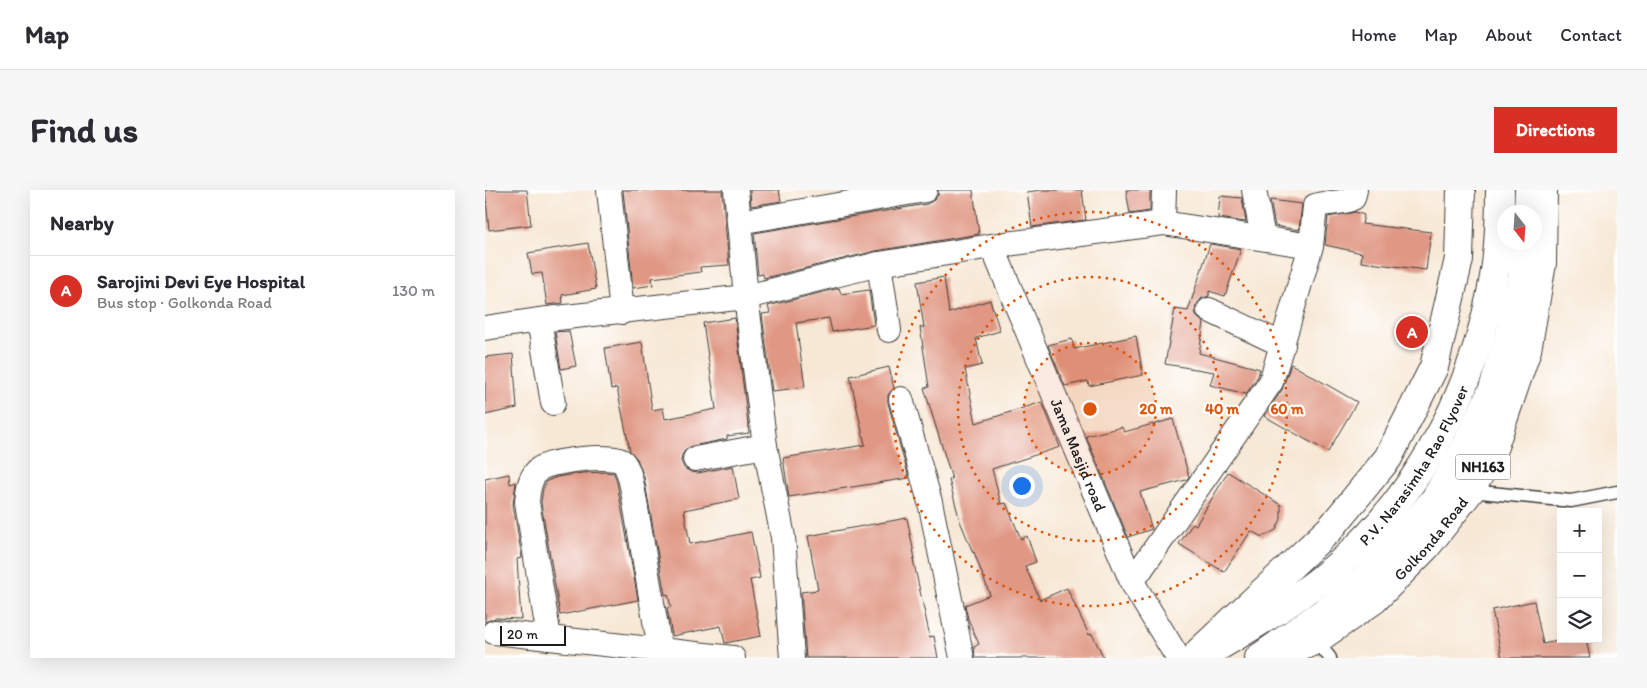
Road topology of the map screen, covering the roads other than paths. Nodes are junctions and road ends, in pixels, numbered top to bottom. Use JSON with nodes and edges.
{"nodes":[{"id":1,"x":609,"y":190,"type":"edge"},
{"id":2,"x":736,"y":190,"type":"edge"},
{"id":3,"x":925,"y":190,"type":"edge"},
{"id":4,"x":1163,"y":190,"type":"edge"},
{"id":5,"x":1254,"y":190,"type":"edge"},
{"id":6,"x":1355,"y":190,"type":"edge"},
{"id":7,"x":1461,"y":190,"type":"edge"},
{"id":8,"x":1500,"y":190,"type":"edge"},
{"id":9,"x":1529,"y":190,"type":"edge"},
{"id":10,"x":1543,"y":190,"type":"edge"},
{"id":11,"x":1528,"y":205,"type":"edge"},
{"id":12,"x":739,"y":222,"type":"junction"},
{"id":13,"x":1163,"y":222,"type":"junction"},
{"id":14,"x":1263,"y":238,"type":"junction"},
{"id":15,"x":992,"y":246,"type":"junction"},
{"id":16,"x":1311,"y":246,"type":"junction"},
{"id":17,"x":1525,"y":250,"type":"edge"},
{"id":18,"x":879,"y":264,"type":"junction"},
{"id":19,"x":746,"y":297,"type":"junction"},
{"id":20,"x":1209,"y":310,"type":"dead end"},
{"id":21,"x":621,"y":312,"type":"junction"},
{"id":22,"x":539,"y":320,"type":"junction"},
{"id":23,"x":485,"y":328,"type":"edge"},
{"id":24,"x":889,"y":330,"type":"dead end"},
{"id":25,"x":1283,"y":345,"type":"junction"},
{"id":26,"x":901,"y":399,"type":"dead end"},
{"id":27,"x":553,"y":403,"type":"dead end"},
{"id":28,"x":765,"y":446,"type":"junction"},
{"id":29,"x":695,"y":459,"type":"dead end"},
{"id":30,"x":1470,"y":491,"type":"junction"},
{"id":31,"x":1617,"y":492,"type":"edge"},
{"id":32,"x":1392,"y":530,"type":"junction"},
{"id":33,"x":1132,"y":582,"type":"junction"},
{"id":34,"x":494,"y":632,"type":"dead end"},
{"id":35,"x":549,"y":638,"type":"junction"},
{"id":36,"x":1323,"y":649,"type":"edge"},
{"id":37,"x":660,"y":650,"type":"junction"},
{"id":38,"x":733,"y":658,"type":"edge"},
{"id":39,"x":792,"y":658,"type":"edge"},
{"id":40,"x":961,"y":658,"type":"edge"},
{"id":41,"x":1177,"y":658,"type":"edge"},
{"id":42,"x":1193,"y":658,"type":"edge"},
{"id":43,"x":1199,"y":658,"type":"edge"},
{"id":44,"x":1259,"y":658,"type":"edge"},
{"id":45,"x":1277,"y":658,"type":"edge"}],
"edges":[{"from":1,"to":21,"type":"street"},
{"from":2,"to":12,"type":"street"},
{"from":3,"to":12,"type":"street"},
{"from":4,"to":13,"type":"street"},
{"from":5,"to":14,"type":"street"},
{"from":6,"to":16,"type":"street"},
{"from":7,"to":42,"type":"highway"},
{"from":8,"to":32,"type":"highway","name":"P.V. Narasimha Rao Flyover"},
{"from":9,"to":11,"type":"highway"},
{"from":10,"to":30,"type":"highway","name":"Golkonda Road","number":"NH163"},
{"from":12,"to":19,"type":"street"},
{"from":13,"to":14,"type":"street"},
{"from":13,"to":15,"type":"street"},
{"from":14,"to":16,"type":"street"},
{"from":15,"to":18,"type":"street"},
{"from":15,"to":33,"type":"street","name":"Jama Masjid road"},
{"from":16,"to":25,"type":"street"},
{"from":17,"to":32,"type":"highway","name":"P.V. Narasimha Rao Flyover"},
{"from":18,"to":19,"type":"street"},
{"from":18,"to":24,"type":"street"},
{"from":19,"to":21,"type":"street"},
{"from":19,"to":28,"type":"street"},
{"from":20,"to":25,"type":"street"},
{"from":21,"to":22,"type":"street"},
{"from":22,"to":23,"type":"street"},
{"from":22,"to":27,"type":"street"},
{"from":25,"to":33,"type":"street"},
{"from":26,"to":40,"type":"street"},
{"from":28,"to":29,"type":"street"},
{"from":28,"to":39,"type":"street"},
{"from":30,"to":31,"type":"lane"},
{"from":30,"to":36,"type":"highway","name":"Golkonda Road","number":"NH163"},
{"from":32,"to":43,"type":"highway","name":"P.V. Narasimha Rao Flyover"},
{"from":32,"to":44,"type":"highway","name":"P.V. Narasimha Rao Flyover"},
{"from":33,"to":41,"type":"street","name":"Jama Masjid road"},
{"from":34,"to":35,"type":"street"},
{"from":35,"to":37,"type":"street"},
{"from":35,"to":37,"type":"street"},
{"from":36,"to":45,"type":"highway","name":"Golkonda Road","number":"NH163"},
{"from":37,"to":38,"type":"street"}]}
